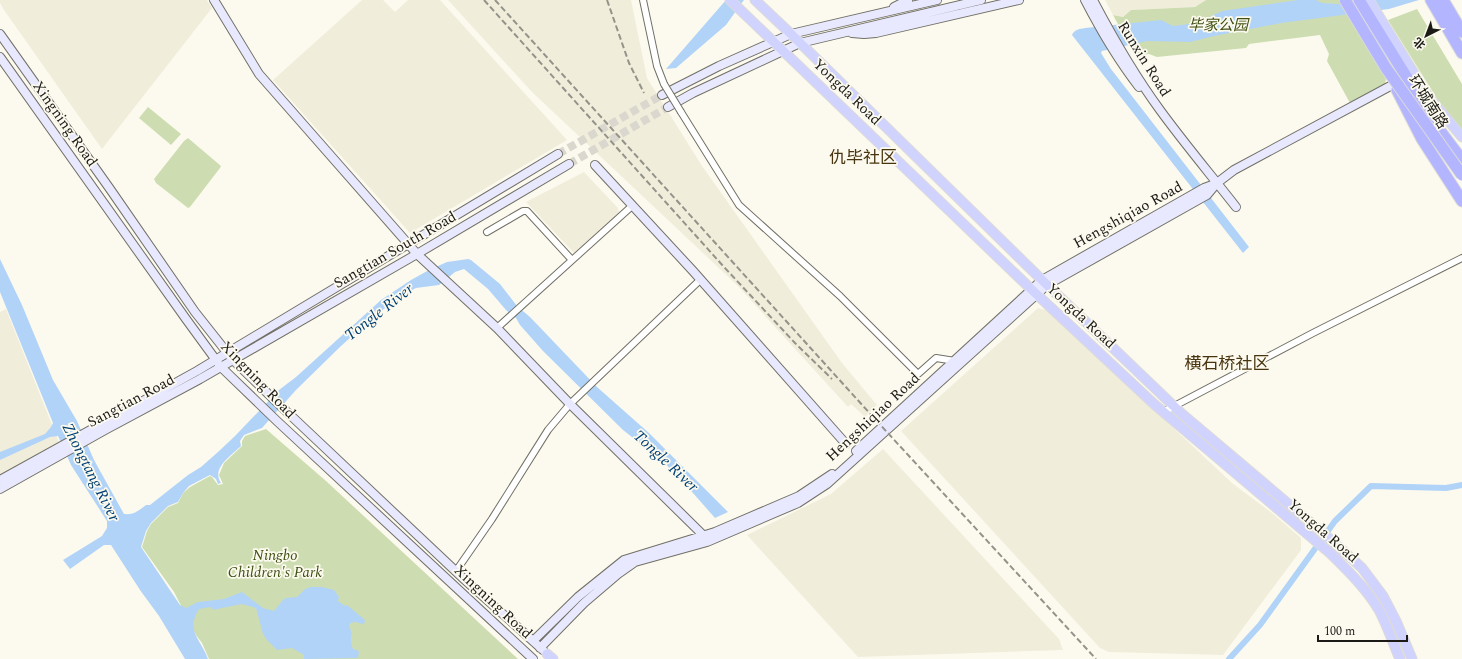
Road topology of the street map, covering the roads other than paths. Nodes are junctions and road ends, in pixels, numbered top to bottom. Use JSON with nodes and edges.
{"nodes":[{"id":1,"x":214,"y":0,"type":"edge"},
{"id":2,"x":643,"y":0,"type":"edge"},
{"id":3,"x":730,"y":0,"type":"edge"},
{"id":4,"x":754,"y":0,"type":"edge"},
{"id":5,"x":908,"y":0,"type":"edge"},
{"id":6,"x":937,"y":0,"type":"edge"},
{"id":7,"x":1019,"y":0,"type":"edge"},
{"id":8,"x":1085,"y":0,"type":"edge"},
{"id":9,"x":1094,"y":0,"type":"edge"},
{"id":10,"x":1345,"y":0,"type":"edge"},
{"id":11,"x":1352,"y":0,"type":"edge"},
{"id":12,"x":1359,"y":0,"type":"edge"},
{"id":13,"x":1369,"y":0,"type":"edge"},
{"id":14,"x":978,"y":1,"type":"edge"},
{"id":15,"x":1436,"y":2,"type":"edge"},
{"id":16,"x":882,"y":13,"type":"junction"},
{"id":17,"x":847,"y":32,"type":"junction"},
{"id":18,"x":1462,"y":32,"type":"edge"},
{"id":19,"x":0,"y":34,"type":"edge"},
{"id":20,"x":791,"y":34,"type":"junction"},
{"id":21,"x":774,"y":42,"type":"junction"},
{"id":22,"x":800,"y":43,"type":"junction"},
{"id":23,"x":783,"y":51,"type":"junction"},
{"id":24,"x":1462,"y":53,"type":"edge"},
{"id":25,"x":0,"y":57,"type":"edge"},
{"id":26,"x":1386,"y":68,"type":"junction"},
{"id":27,"x":1394,"y":84,"type":"junction"},
{"id":28,"x":662,"y":95,"type":"tunnel mouth"},
{"id":29,"x":668,"y":107,"type":"tunnel mouth"},
{"id":30,"x":1161,"y":111,"type":"junction"},
{"id":31,"x":1438,"y":128,"type":"junction"},
{"id":32,"x":1462,"y":137,"type":"edge"},
{"id":33,"x":558,"y":154,"type":"tunnel mouth"},
{"id":34,"x":1462,"y":155,"type":"edge"},
{"id":35,"x":1462,"y":160,"type":"edge"},
{"id":36,"x":569,"y":164,"type":"tunnel mouth"},
{"id":37,"x":595,"y":165,"type":"dead end"},
{"id":38,"x":1462,"y":175,"type":"edge"},
{"id":39,"x":1462,"y":179,"type":"edge"},
{"id":40,"x":1218,"y":183,"type":"junction"},
{"id":41,"x":1462,"y":201,"type":"edge"},
{"id":42,"x":632,"y":206,"type":"junction"},
{"id":43,"x":1236,"y":207,"type":"dead end"},
{"id":44,"x":487,"y":232,"type":"dead end"},
{"id":45,"x":408,"y":244,"type":"junction"},
{"id":46,"x":417,"y":254,"type":"junction"},
{"id":47,"x":1462,"y":258,"type":"edge"},
{"id":48,"x":572,"y":260,"type":"junction"},
{"id":49,"x":700,"y":280,"type":"junction"},
{"id":50,"x":1044,"y":283,"type":"junction"},
{"id":51,"x":1034,"y":292,"type":"junction"},
{"id":52,"x":497,"y":328,"type":"junction"},
{"id":53,"x":231,"y":357,"type":"junction"},
{"id":54,"x":955,"y":361,"type":"junction"},
{"id":55,"x":219,"y":364,"type":"junction"},
{"id":56,"x":570,"y":404,"type":"junction"},
{"id":57,"x":1174,"y":406,"type":"junction"},
{"id":58,"x":1163,"y":412,"type":"junction"},
{"id":59,"x":846,"y":444,"type":"dead end"},
{"id":60,"x":46,"y":460,"type":"junction"},
{"id":61,"x":0,"y":480,"type":"edge"},
{"id":62,"x":0,"y":489,"type":"edge"},
{"id":63,"x":703,"y":535,"type":"junction"},
{"id":64,"x":456,"y":571,"type":"junction"},
{"id":65,"x":533,"y":641,"type":"junction"},
{"id":66,"x":548,"y":655,"type":"edge"},
{"id":67,"x":533,"y":659,"type":"edge"},
{"id":68,"x":1400,"y":659,"type":"edge"},
{"id":69,"x":1412,"y":659,"type":"edge"}],
"edges":[{"from":1,"to":45,"type":"main road"},
{"from":2,"to":54,"type":"street","bridge":true},
{"from":3,"to":21,"type":"main road","name":"Yongda Road"},
{"from":4,"to":20,"type":"main road","name":"Yongda Road"},
{"from":5,"to":16,"type":"main road"},
{"from":6,"to":16,"type":"main road"},
{"from":7,"to":17,"type":"main road"},
{"from":8,"to":30,"type":"main road","name":"Runxin Road"},
{"from":9,"to":30,"type":"main road","name":"Runxin Road"},
{"from":10,"to":26,"type":"highway","bridge":true},
{"from":11,"to":39,"type":"main road","name":"环城南路"},
{"from":12,"to":31,"type":"highway"},
{"from":13,"to":32,"type":"main road","name":"环城南路"},
{"from":14,"to":17,"type":"main road"},
{"from":15,"to":18,"type":"highway"},
{"from":15,"to":24,"type":"highway"},
{"from":16,"to":20,"type":"main road"},
{"from":17,"to":22,"type":"main road"},
{"from":19,"to":53,"type":"main road","name":"Xingning Road"},
{"from":20,"to":21,"type":"main road"},
{"from":20,"to":22,"type":"main road","name":"Yongda Road"},
{"from":21,"to":23,"type":"main road","name":"Yongda Road"},
{"from":21,"to":28,"type":"main road"},
{"from":22,"to":23,"type":"main road"},
{"from":22,"to":50,"type":"main road","name":"Yongda Road"},
{"from":23,"to":29,"type":"main road"},
{"from":23,"to":51,"type":"main road","name":"Yongda Road"},
{"from":25,"to":55,"type":"main road","name":"Xingning Road"},
{"from":26,"to":27,"type":"highway","bridge":true},
{"from":26,"to":38,"type":"highway","bridge":true},
{"from":27,"to":40,"type":"main road","name":"Hengshiqiao Road"},
{"from":27,"to":41,"type":"highway"},
{"from":30,"to":40,"type":"main road","name":"Runxin Road"},
{"from":31,"to":34,"type":"highway"},
{"from":31,"to":35,"type":"highway"},
{"from":33,"to":45,"type":"main road","name":"Sangtian South Road"},
{"from":36,"to":46,"type":"main road","name":"Sangtian South Road"},
{"from":37,"to":42,"type":"main road"},
{"from":40,"to":43,"type":"main road","name":"Runxin Road"},
{"from":40,"to":50,"type":"main road","name":"Hengshiqiao Road"},
{"from":42,"to":48,"type":"street"},
{"from":42,"to":49,"type":"main road"},
{"from":44,"to":48,"type":"street"},
{"from":45,"to":46,"type":"main road"},
{"from":45,"to":53,"type":"main road","name":"Sangtian South Road"},
{"from":46,"to":52,"type":"main road"},
{"from":46,"to":53,"type":"main road","name":"Sangtian South Road"},
{"from":47,"to":57,"type":"street"},
{"from":48,"to":52,"type":"street"},
{"from":49,"to":56,"type":"street"},
{"from":49,"to":59,"type":"main road"},
{"from":50,"to":51,"type":"main road","name":"Hengshiqiao Road"},
{"from":50,"to":57,"type":"main road","name":"Yongda Road"},
{"from":51,"to":54,"type":"main road","name":"Hengshiqiao Road"},
{"from":51,"to":58,"type":"main road","name":"Yongda Road"},
{"from":51,"to":66,"type":"main road","name":"Hengshiqiao Road"},
{"from":52,"to":56,"type":"main road"},
{"from":53,"to":55,"type":"main road","name":"Sangtian Road"},
{"from":53,"to":64,"type":"main road","name":"Xingning Road"},
{"from":54,"to":63,"type":"main road","name":"Hengshiqiao Road"},
{"from":55,"to":60,"type":"main road","name":"Sangtian Road"},
{"from":55,"to":67,"type":"main road","name":"Xingning Road"},
{"from":56,"to":63,"type":"main road"},
{"from":56,"to":64,"type":"street"},
{"from":57,"to":58,"type":"street"},
{"from":57,"to":69,"type":"main road","name":"Yongda Road"},
{"from":58,"to":68,"type":"main road","name":"Yongda Road"},
{"from":60,"to":61,"type":"main road","name":"Sangtian Road"},
{"from":60,"to":62,"type":"main road","name":"Sangtian Road"},
{"from":63,"to":65,"type":"main road","name":"Hengshiqiao Road"},
{"from":64,"to":65,"type":"main road","name":"Xingning Road"},
{"from":65,"to":66,"type":"main road","name":"Xingning Road"}]}
